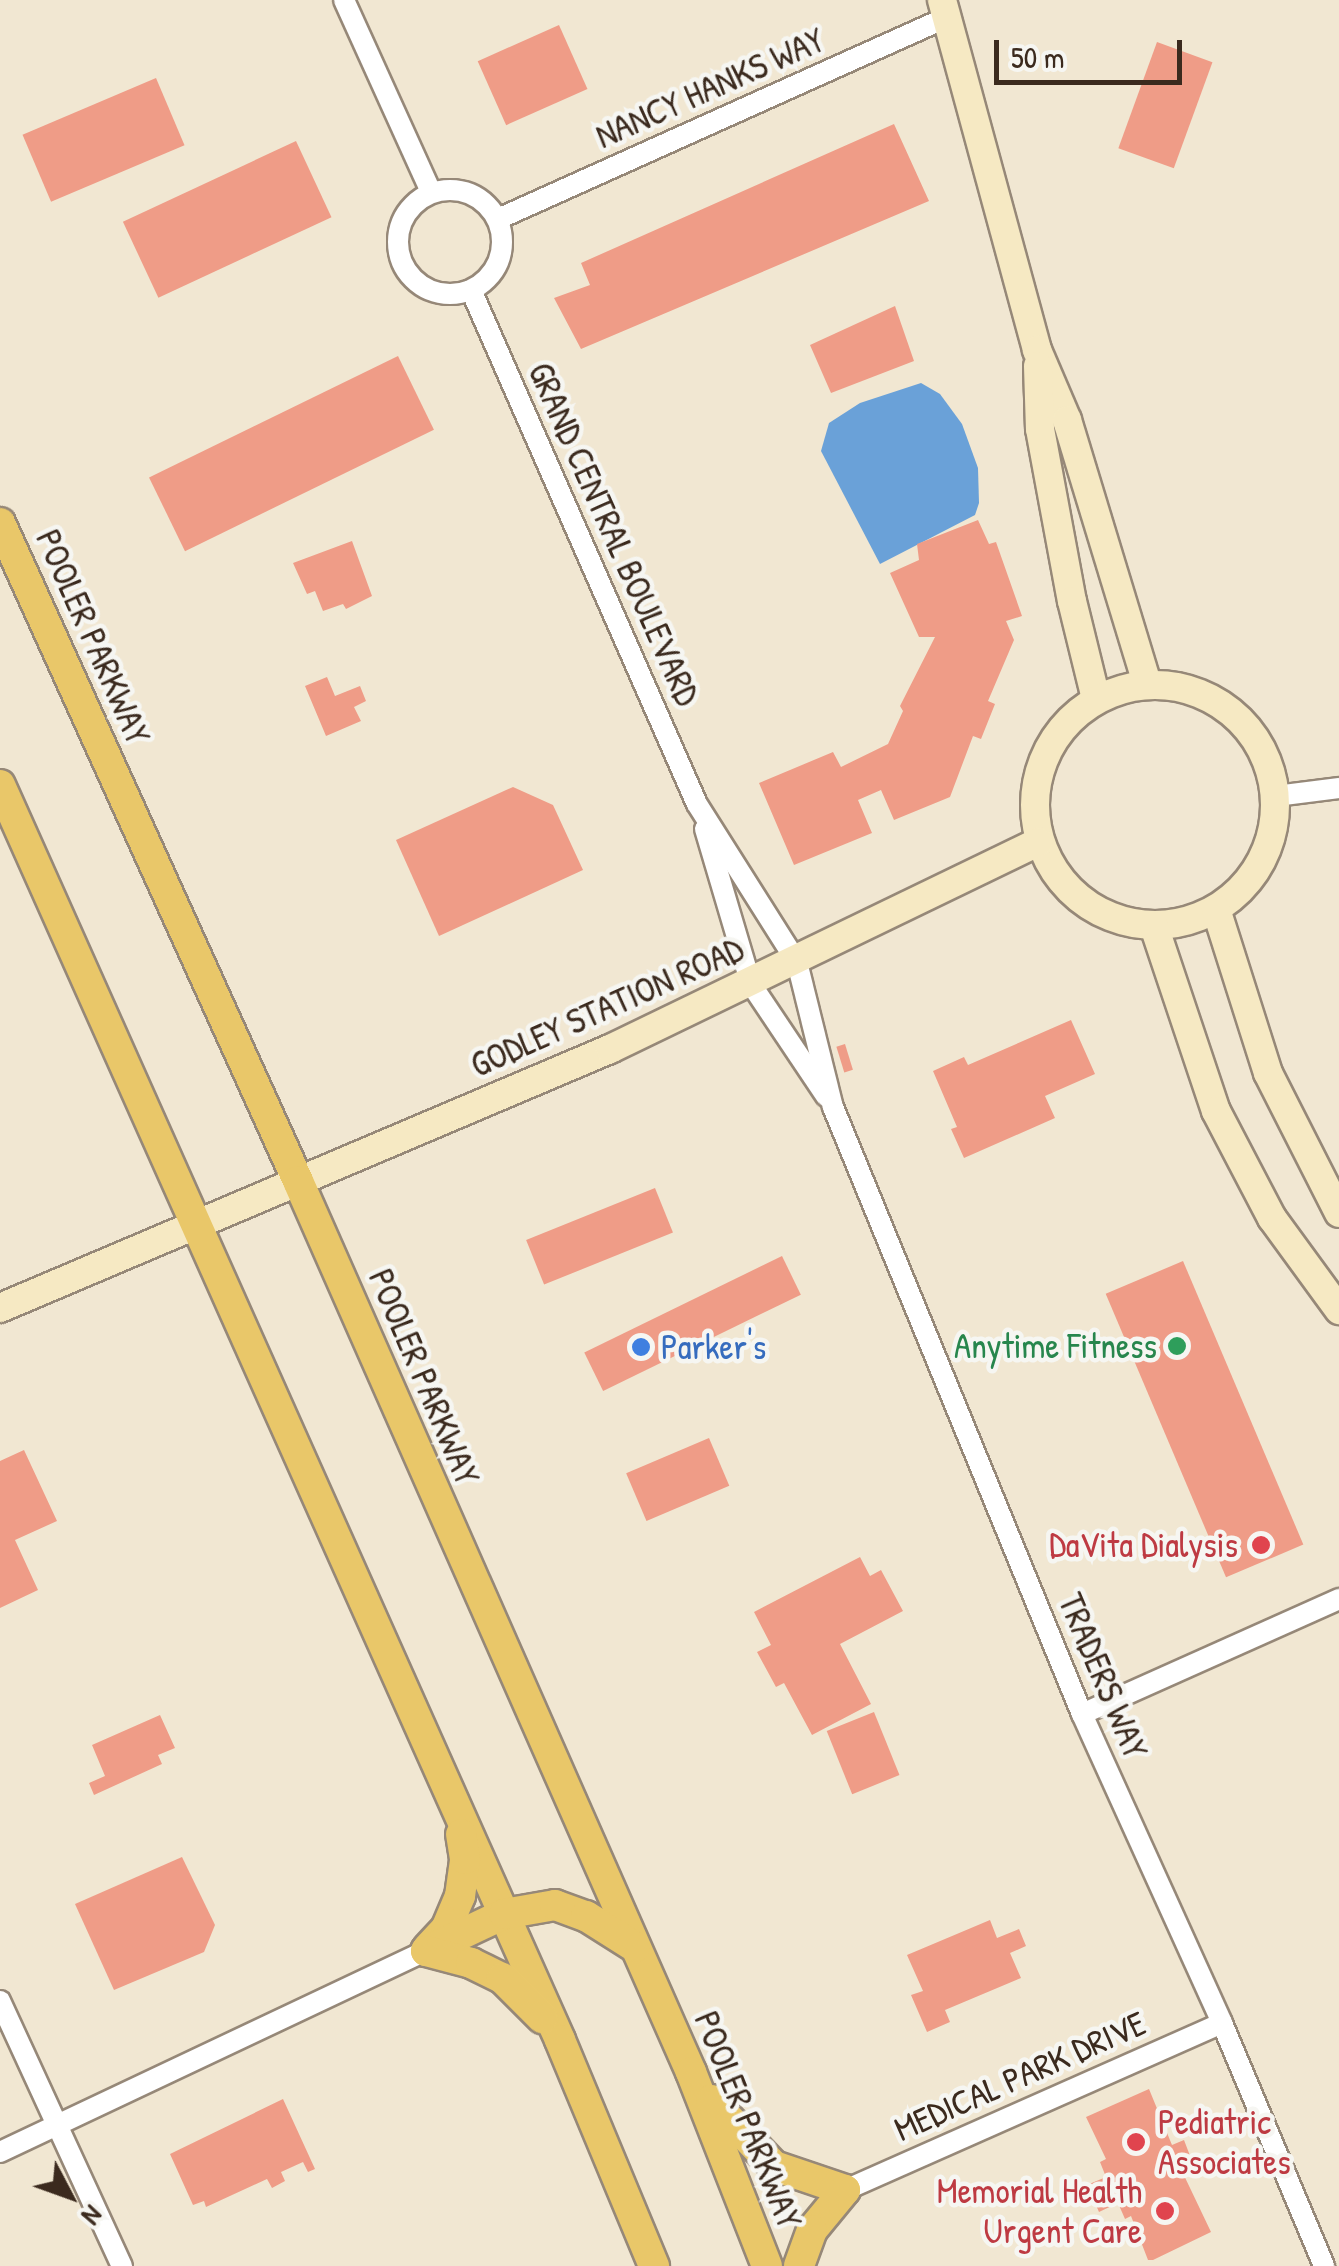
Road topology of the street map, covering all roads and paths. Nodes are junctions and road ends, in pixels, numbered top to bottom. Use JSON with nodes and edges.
{"nodes":[{"id":1,"x":344,"y":0,"type":"edge"},
{"id":2,"x":946,"y":8,"type":"edge"},
{"id":3,"x":431,"y":192,"type":"junction"},
{"id":4,"x":498,"y":219,"type":"junction"},
{"id":5,"x":470,"y":290,"type":"junction"},
{"id":6,"x":1038,"y":350,"type":"junction"},
{"id":7,"x":0,"y":523,"type":"edge"},
{"id":8,"x":1147,"y":684,"type":"junction"},
{"id":9,"x":1096,"y":699,"type":"junction"},
{"id":10,"x":0,"y":784,"type":"edge"},
{"id":11,"x":1339,"y":788,"type":"edge"},
{"id":12,"x":1276,"y":796,"type":"junction"},
{"id":13,"x":697,"y":804,"type":"junction"},
{"id":14,"x":1039,"y":842,"type":"junction"},
{"id":15,"x":1216,"y":909,"type":"junction"},
{"id":16,"x":1154,"y":926,"type":"junction"},
{"id":17,"x":797,"y":962,"type":"junction"},
{"id":18,"x":751,"y":984,"type":"junction"},
{"id":19,"x":834,"y":1108,"type":"junction"},
{"id":20,"x":298,"y":1181,"type":"junction"},
{"id":21,"x":1339,"y":1213,"type":"edge"},
{"id":22,"x":196,"y":1222,"type":"junction"},
{"id":23,"x":0,"y":1308,"type":"edge"},
{"id":24,"x":1339,"y":1310,"type":"edge"},
{"id":25,"x":1339,"y":1599,"type":"edge"},
{"id":26,"x":1082,"y":1714,"type":"junction"},
{"id":27,"x":458,"y":1812,"type":"junction"},
{"id":28,"x":504,"y":1914,"type":"junction"},
{"id":29,"x":636,"y":1947,"type":"junction"},
{"id":30,"x":426,"y":1951,"type":"junction"},
{"id":31,"x":0,"y":2001,"type":"edge"},
{"id":32,"x":1222,"y":2023,"type":"junction"},
{"id":33,"x":560,"y":2040,"type":"junction"},
{"id":34,"x":691,"y":2072,"type":"junction"},
{"id":35,"x":56,"y":2127,"type":"junction"},
{"id":36,"x":0,"y":2152,"type":"edge"},
{"id":37,"x":845,"y":2190,"type":"junction"},
{"id":38,"x":122,"y":2266,"type":"edge"},
{"id":39,"x":654,"y":2266,"type":"edge"},
{"id":40,"x":767,"y":2266,"type":"edge"},
{"id":41,"x":799,"y":2266,"type":"edge"},
{"id":42,"x":1324,"y":2266,"type":"edge"}],
"edges":[{"from":1,"to":3,"type":"street"},
{"from":2,"to":4,"type":"street","name":"NANCY HANKS WAY"},
{"from":2,"to":6,"type":"street"},
{"from":3,"to":4,"type":"street"},
{"from":3,"to":5,"type":"street"},
{"from":4,"to":5,"type":"street"},
{"from":5,"to":13,"type":"street","name":"GRAND CENTRAL BOULEVARD"},
{"from":6,"to":8,"type":"street"},
{"from":6,"to":9,"type":"street"},
{"from":7,"to":20,"type":"main road","name":"POOLER PARKWAY"},
{"from":8,"to":9,"type":"street"},
{"from":8,"to":12,"type":"street"},
{"from":9,"to":14,"type":"street"},
{"from":10,"to":22,"type":"main road"},
{"from":11,"to":12,"type":"street"},
{"from":12,"to":15,"type":"street"},
{"from":13,"to":17,"type":"street","name":"GRAND CENTRAL BOULEVARD"},
{"from":13,"to":18,"type":"street","name":"GRAND CENTRAL BOULEVARD"},
{"from":14,"to":16,"type":"street"},
{"from":14,"to":17,"type":"street","name":"GODLEY STATION ROAD"},
{"from":15,"to":16,"type":"street"},
{"from":15,"to":21,"type":"street"},
{"from":16,"to":24,"type":"street"},
{"from":17,"to":18,"type":"street","name":"GODLEY STATION ROAD"},
{"from":17,"to":19,"type":"street","name":"TRADERS WAY"},
{"from":18,"to":19,"type":"street","name":"TRADERS WAY"},
{"from":18,"to":20,"type":"street","name":"GODLEY STATION ROAD"},
{"from":19,"to":26,"type":"street","name":"TRADERS WAY"},
{"from":20,"to":22,"type":"street","name":"GODLEY STATION ROAD"},
{"from":20,"to":29,"type":"main road","name":"POOLER PARKWAY"},
{"from":22,"to":23,"type":"street","name":"GODLEY STATION ROAD"},
{"from":22,"to":27,"type":"main road"},
{"from":25,"to":26,"type":"street"},
{"from":26,"to":32,"type":"street","name":"TRADERS WAY"},
{"from":27,"to":28,"type":"main road"},
{"from":27,"to":30,"type":"main road"},
{"from":28,"to":29,"type":"main road"},
{"from":28,"to":30,"type":"main road"},
{"from":28,"to":33,"type":"main road"},
{"from":29,"to":34,"type":"main road","name":"POOLER PARKWAY"},
{"from":30,"to":33,"type":"main road"},
{"from":30,"to":35,"type":"street"},
{"from":31,"to":35,"type":"street"},
{"from":32,"to":37,"type":"street","name":"MEDICAL PARK DRIVE"},
{"from":32,"to":42,"type":"street","name":"TRADERS WAY"},
{"from":33,"to":39,"type":"main road"},
{"from":34,"to":37,"type":"main road"},
{"from":34,"to":40,"type":"main road","name":"POOLER PARKWAY"},
{"from":35,"to":36,"type":"street"},
{"from":35,"to":38,"type":"street"},
{"from":37,"to":41,"type":"main road"}]}
